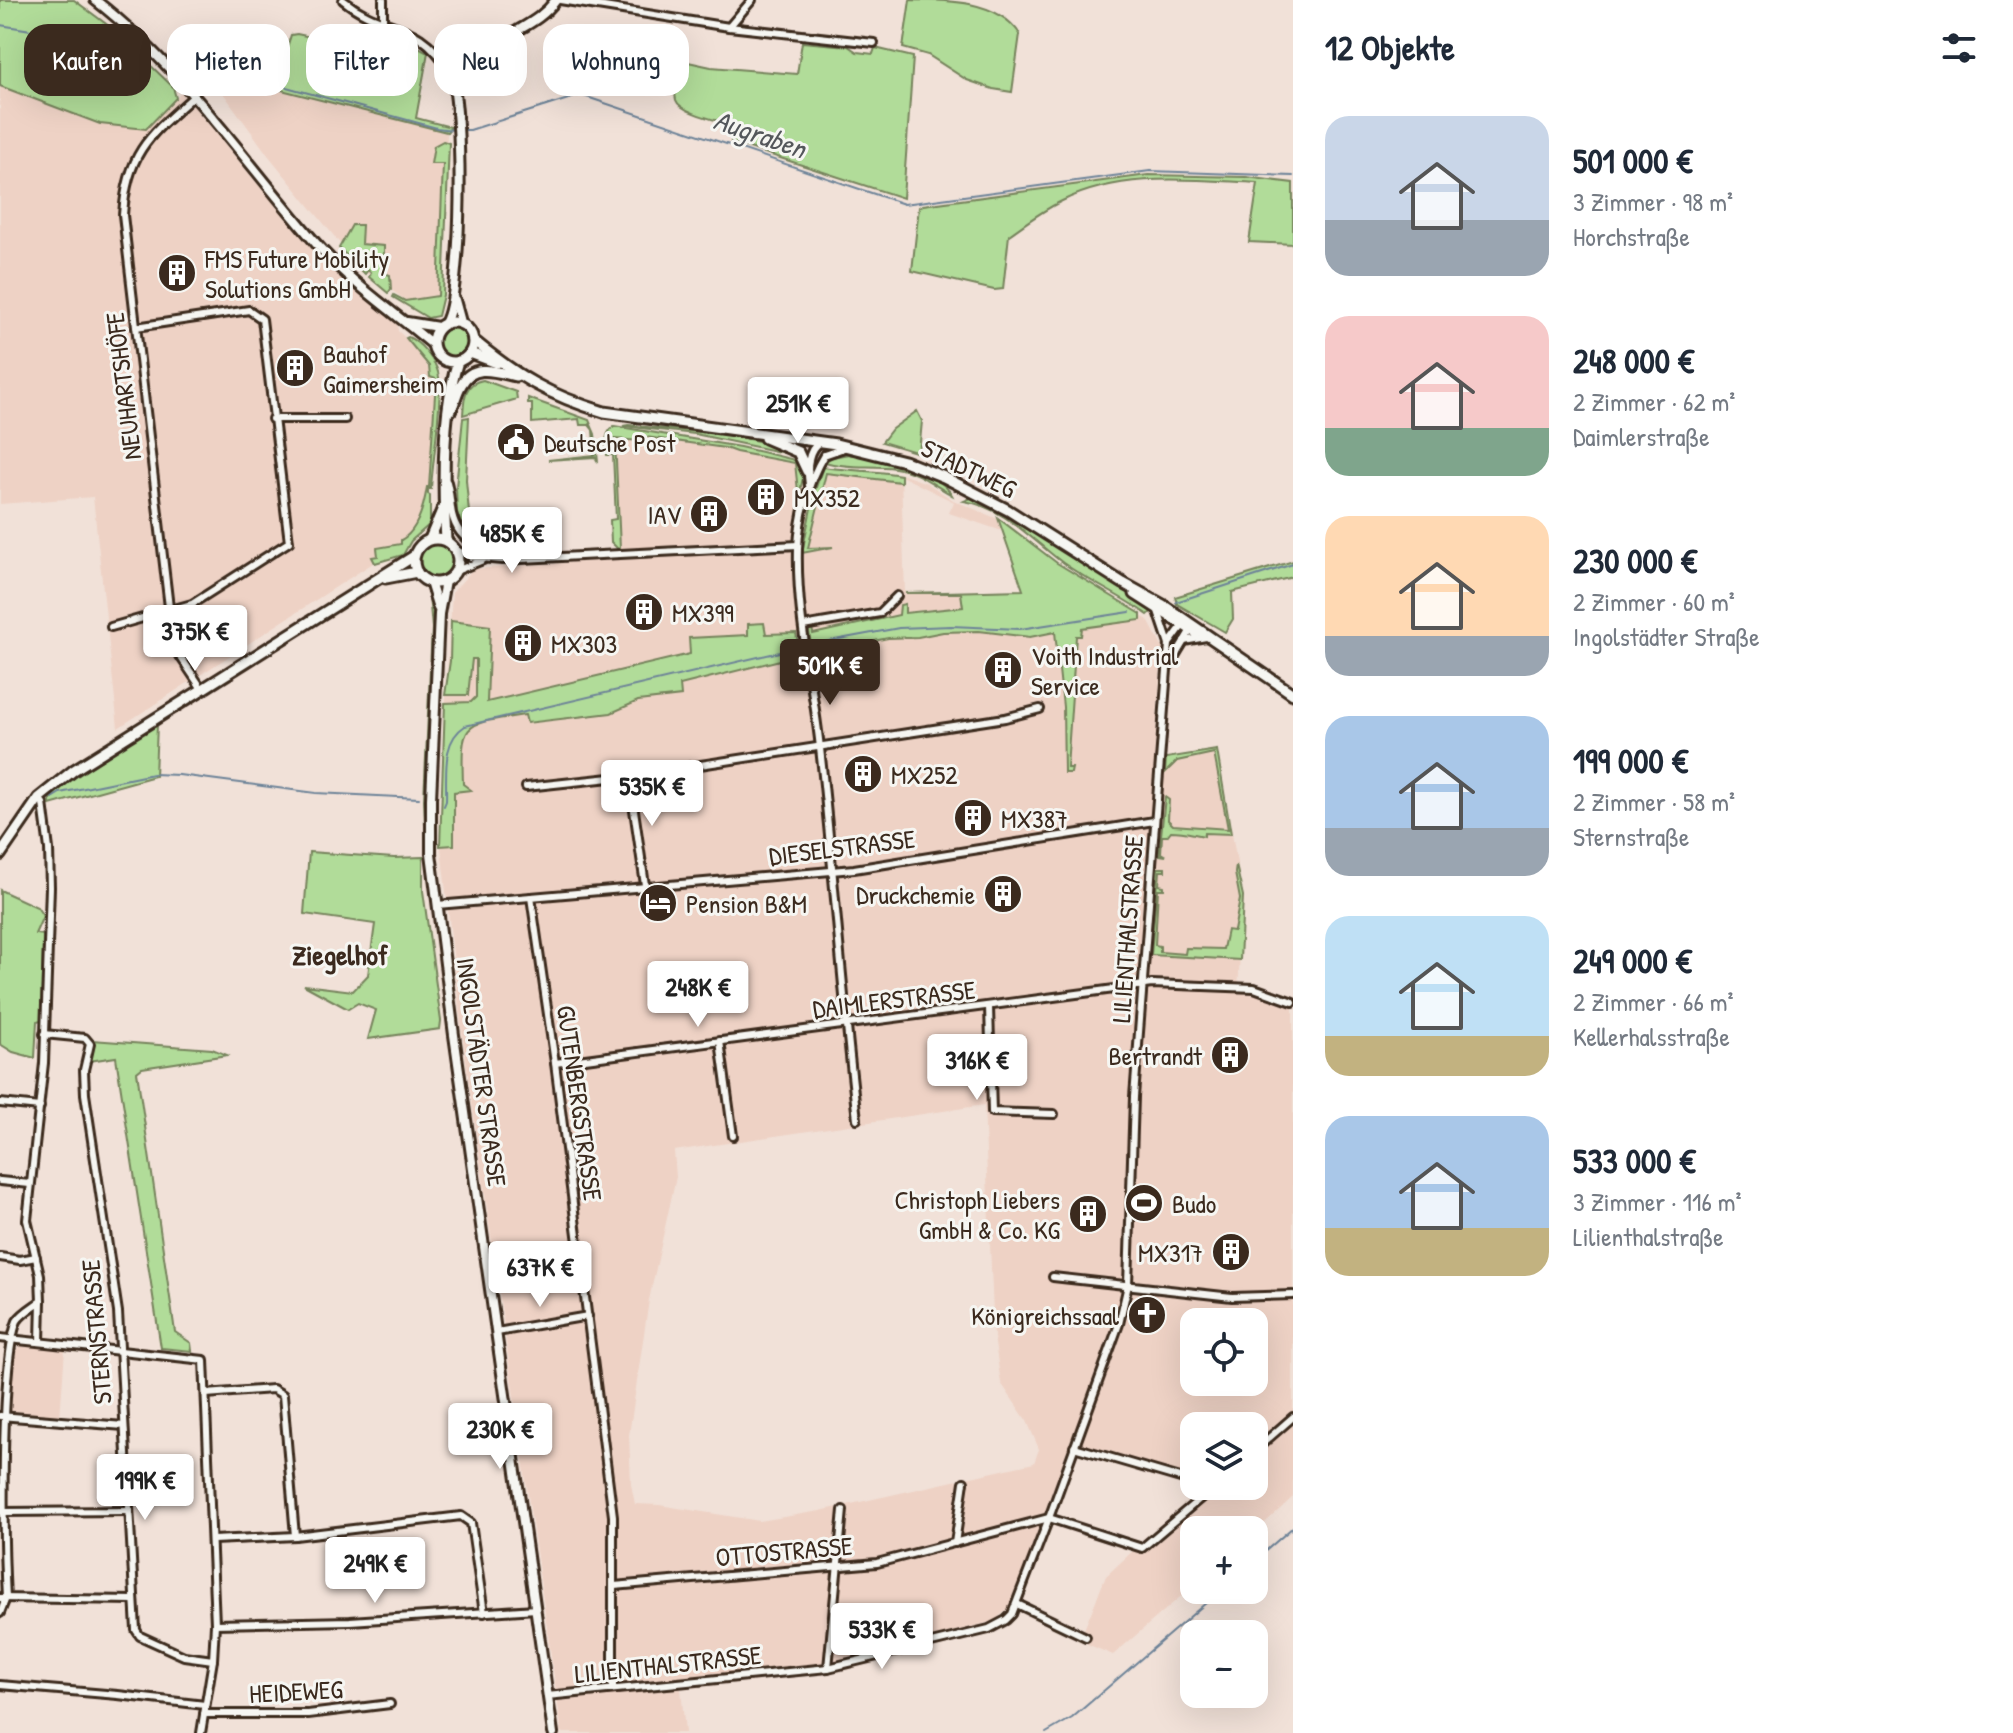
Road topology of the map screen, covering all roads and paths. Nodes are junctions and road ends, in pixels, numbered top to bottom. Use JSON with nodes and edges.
{"nodes":[{"id":1,"x":95,"y":0,"type":"edge"},
{"id":2,"x":343,"y":0,"type":"edge"},
{"id":3,"x":383,"y":0,"type":"edge"},
{"id":4,"x":558,"y":0,"type":"edge"},
{"id":5,"x":752,"y":0,"type":"edge"},
{"id":6,"x":383,"y":21,"type":"junction"},
{"id":7,"x":527,"y":26,"type":"edge"},
{"id":8,"x":729,"y":27,"type":"junction"},
{"id":9,"x":874,"y":43,"type":"dead end"},
{"id":10,"x":434,"y":49,"type":"edge"},
{"id":11,"x":167,"y":68,"type":"edge"},
{"id":12,"x":194,"y":96,"type":"joint"},
{"id":13,"x":457,"y":96,"type":"edge"},
{"id":14,"x":454,"y":294,"type":"junction"},
{"id":15,"x":407,"y":322,"type":"junction"},
{"id":16,"x":461,"y":322,"type":"junction"},
{"id":17,"x":441,"y":325,"type":"junction"},
{"id":18,"x":136,"y":327,"type":"junction"},
{"id":19,"x":473,"y":340,"type":"junction"},
{"id":20,"x":432,"y":344,"type":"junction"},
{"id":21,"x":470,"y":353,"type":"junction"},
{"id":22,"x":441,"y":359,"type":"junction"},
{"id":23,"x":458,"y":361,"type":"junction"},
{"id":24,"x":504,"y":366,"type":"junction"},
{"id":25,"x":519,"y":377,"type":"junction"},
{"id":26,"x":450,"y":392,"type":"junction"},
{"id":27,"x":449,"y":413,"type":"junction"},
{"id":28,"x":272,"y":419,"type":"junction"},
{"id":29,"x":345,"y":419,"type":"dead end"},
{"id":30,"x":750,"y":432,"type":"junction"},
{"id":31,"x":820,"y":442,"type":"junction"},
{"id":32,"x":850,"y":447,"type":"junction"},
{"id":33,"x":807,"y":471,"type":"junction"},
{"id":34,"x":446,"y":479,"type":"junction"},
{"id":35,"x":809,"y":487,"type":"junction"},
{"id":36,"x":444,"y":505,"type":"junction"},
{"id":37,"x":430,"y":539,"type":"junction"},
{"id":38,"x":446,"y":541,"type":"junction"},
{"id":39,"x":798,"y":545,"type":"junction"},
{"id":40,"x":456,"y":550,"type":"junction"},
{"id":41,"x":414,"y":556,"type":"junction"},
{"id":42,"x":485,"y":559,"type":"junction"},
{"id":43,"x":533,"y":559,"type":"junction"},
{"id":44,"x":456,"y":571,"type":"junction"},
{"id":45,"x":417,"y":572,"type":"junction"},
{"id":46,"x":445,"y":581,"type":"junction"},
{"id":47,"x":376,"y":582,"type":"junction"},
{"id":48,"x":430,"y":582,"type":"junction"},
{"id":49,"x":1123,"y":583,"type":"junction"},
{"id":50,"x":897,"y":596,"type":"dead end"},
{"id":51,"x":1158,"y":611,"type":"junction"},
{"id":52,"x":168,"y":612,"type":"junction"},
{"id":53,"x":439,"y":614,"type":"junction"},
{"id":54,"x":1187,"y":624,"type":"junction"},
{"id":55,"x":803,"y":626,"type":"junction"},
{"id":56,"x":111,"y":627,"type":"dead end"},
{"id":57,"x":1206,"y":637,"type":"junction"},
{"id":58,"x":1184,"y":641,"type":"junction"},
{"id":59,"x":1218,"y":643,"type":"junction"},
{"id":60,"x":1169,"y":644,"type":"junction"},
{"id":61,"x":1168,"y":670,"type":"junction"},
{"id":62,"x":202,"y":689,"type":"junction"},
{"id":63,"x":1293,"y":694,"type":"edge"},
{"id":64,"x":1040,"y":709,"type":"dead end"},
{"id":65,"x":820,"y":747,"type":"junction"},
{"id":66,"x":629,"y":776,"type":"junction"},
{"id":67,"x":526,"y":787,"type":"dead end"},
{"id":68,"x":39,"y":798,"type":"junction"},
{"id":69,"x":1154,"y":821,"type":"junction"},
{"id":70,"x":0,"y":855,"type":"edge"},
{"id":71,"x":832,"y":871,"type":"junction"},
{"id":72,"x":645,"y":885,"type":"junction"},
{"id":73,"x":531,"y":897,"type":"junction"},
{"id":74,"x":437,"y":905,"type":"junction"},
{"id":75,"x":1143,"y":985,"type":"junction"},
{"id":76,"x":1293,"y":1002,"type":"edge"},
{"id":77,"x":989,"y":1007,"type":"junction"},
{"id":78,"x":845,"y":1026,"type":"junction"},
{"id":79,"x":44,"y":1034,"type":"junction"},
{"id":80,"x":720,"y":1041,"type":"junction"},
{"id":81,"x":555,"y":1063,"type":"junction"},
{"id":82,"x":0,"y":1103,"type":"edge"},
{"id":83,"x":40,"y":1107,"type":"junction"},
{"id":84,"x":1054,"y":1114,"type":"dead end"},
{"id":85,"x":857,"y":1119,"type":"dead end"},
{"id":86,"x":733,"y":1136,"type":"dead end"},
{"id":87,"x":0,"y":1181,"type":"edge"},
{"id":88,"x":30,"y":1184,"type":"junction"},
{"id":89,"x":0,"y":1257,"type":"edge"},
{"id":90,"x":36,"y":1257,"type":"junction"},
{"id":91,"x":1053,"y":1277,"type":"dead end"},
{"id":92,"x":1128,"y":1285,"type":"junction"},
{"id":93,"x":1293,"y":1295,"type":"edge"},
{"id":94,"x":41,"y":1301,"type":"junction"},
{"id":95,"x":588,"y":1316,"type":"junction"},
{"id":96,"x":497,"y":1332,"type":"junction"},
{"id":97,"x":4,"y":1338,"type":"edge"},
{"id":98,"x":40,"y":1342,"type":"junction"},
{"id":99,"x":121,"y":1351,"type":"junction"},
{"id":100,"x":206,"y":1394,"type":"junction"},
{"id":101,"x":0,"y":1416,"type":"edge"},
{"id":102,"x":1293,"y":1417,"type":"edge"},
{"id":103,"x":124,"y":1426,"type":"junction"},
{"id":104,"x":1268,"y":1439,"type":"edge"},
{"id":105,"x":1074,"y":1447,"type":"junction"},
{"id":106,"x":1180,"y":1478,"type":"edge"},
{"id":107,"x":964,"y":1482,"type":"dead end"},
{"id":108,"x":1196,"y":1500,"type":"edge"},
{"id":109,"x":843,"y":1510,"type":"dead end"},
{"id":110,"x":129,"y":1511,"type":"junction"},
{"id":111,"x":2,"y":1512,"type":"edge"},
{"id":112,"x":1049,"y":1518,"type":"junction"},
{"id":113,"x":295,"y":1536,"type":"junction"},
{"id":114,"x":213,"y":1540,"type":"junction"},
{"id":115,"x":955,"y":1543,"type":"junction"},
{"id":116,"x":837,"y":1567,"type":"junction"},
{"id":117,"x":614,"y":1586,"type":"junction"},
{"id":118,"x":3,"y":1598,"type":"edge"},
{"id":119,"x":134,"y":1600,"type":"junction"},
{"id":120,"x":1017,"y":1604,"type":"junction"},
{"id":121,"x":536,"y":1609,"type":"junction"},
{"id":122,"x":0,"y":1613,"type":"edge"},
{"id":123,"x":484,"y":1613,"type":"junction"},
{"id":124,"x":215,"y":1624,"type":"junction"},
{"id":125,"x":1086,"y":1637,"type":"dead end"},
{"id":126,"x":213,"y":1660,"type":"junction"},
{"id":127,"x":828,"y":1668,"type":"junction"},
{"id":128,"x":0,"y":1685,"type":"edge"},
{"id":129,"x":613,"y":1688,"type":"junction"},
{"id":130,"x":547,"y":1696,"type":"junction"},
{"id":131,"x":390,"y":1704,"type":"dead end"},
{"id":132,"x":205,"y":1710,"type":"junction"},
{"id":133,"x":201,"y":1733,"type":"edge"},
{"id":134,"x":553,"y":1733,"type":"edge"}],
"edges":[{"from":1,"to":11,"type":"street"},
{"from":2,"to":6,"type":"street"},
{"from":3,"to":6,"type":"street"},
{"from":4,"to":7,"type":"street"},
{"from":4,"to":8,"type":"street"},
{"from":5,"to":8,"type":"street"},
{"from":6,"to":10,"type":"street"},
{"from":8,"to":9,"type":"street"},
{"from":12,"to":15,"type":"street"},
{"from":12,"to":18,"type":"street","name":"NEUHARTSHÖFE"},
{"from":13,"to":14,"type":"street"},
{"from":14,"to":16,"type":"street"},
{"from":14,"to":17,"type":"street"},
{"from":15,"to":17,"type":"street"},
{"from":15,"to":20,"type":"street"},
{"from":16,"to":17,"type":"main road"},
{"from":16,"to":19,"type":"main road"},
{"from":17,"to":20,"type":"main road"},
{"from":18,"to":28,"type":"street"},
{"from":18,"to":52,"type":"street","name":"NEUHARTSHÖFE"},
{"from":19,"to":21,"type":"main road"},
{"from":19,"to":24,"type":"main road","name":"STADTWEG"},
{"from":20,"to":22,"type":"main road"},
{"from":21,"to":23,"type":"main road"},
{"from":21,"to":24,"type":"main road","name":"STADTWEG"},
{"from":22,"to":23,"type":"main road"},
{"from":22,"to":26,"type":"main road"},
{"from":23,"to":26,"type":"main road"},
{"from":24,"to":25,"type":"main road","name":"STADTWEG"},
{"from":25,"to":27,"type":"main road"},
{"from":25,"to":30,"type":"main road","name":"STADTWEG"},
{"from":26,"to":27,"type":"main road"},
{"from":27,"to":34,"type":"main road"},
{"from":28,"to":29,"type":"street"},
{"from":28,"to":52,"type":"street"},
{"from":30,"to":31,"type":"main road","name":"STADTWEG"},
{"from":30,"to":33,"type":"main road"},
{"from":31,"to":32,"type":"main road","name":"STADTWEG"},
{"from":31,"to":33,"type":"street"},
{"from":32,"to":35,"type":"street"},
{"from":32,"to":49,"type":"main road","name":"STADTWEG"},
{"from":33,"to":35,"type":"street"},
{"from":34,"to":36,"type":"main road"},
{"from":34,"to":43,"type":"street"},
{"from":35,"to":39,"type":"street"},
{"from":36,"to":37,"type":"main road"},
{"from":36,"to":38,"type":"main road"},
{"from":37,"to":38,"type":"main road"},
{"from":37,"to":41,"type":"main road"},
{"from":38,"to":40,"type":"main road"},
{"from":39,"to":43,"type":"street"},
{"from":39,"to":55,"type":"street"},
{"from":40,"to":42,"type":"street"},
{"from":40,"to":44,"type":"main road"},
{"from":41,"to":45,"type":"main road"},
{"from":41,"to":47,"type":"main road"},
{"from":42,"to":43,"type":"street"},
{"from":42,"to":44,"type":"street"},
{"from":44,"to":46,"type":"main road"},
{"from":45,"to":47,"type":"main road"},
{"from":45,"to":48,"type":"main road"},
{"from":46,"to":48,"type":"main road"},
{"from":46,"to":53,"type":"street"},
{"from":47,"to":62,"type":"main road"},
{"from":48,"to":53,"type":"street"},
{"from":49,"to":51,"type":"main road","name":"STADTWEG"},
{"from":49,"to":54,"type":"main road","name":"STADTWEG"},
{"from":50,"to":55,"type":"street"},
{"from":51,"to":54,"type":"main road","name":"STADTWEG"},
{"from":51,"to":60,"type":"street","name":"LILIENTHALSTRASSE"},
{"from":52,"to":56,"type":"street"},
{"from":52,"to":62,"type":"street","name":"NEUHARTSHÖFE"},
{"from":53,"to":74,"type":"street","name":"INGOLSTÄDTER STRASSE"},
{"from":54,"to":57,"type":"main road","name":"STADTWEG"},
{"from":54,"to":58,"type":"street","name":"LILIENTHALSTRASSE"},
{"from":54,"to":59,"type":"main road","name":"STADTWEG"},
{"from":54,"to":60,"type":"street"},
{"from":55,"to":65,"type":"street"},
{"from":57,"to":58,"type":"street"},
{"from":57,"to":59,"type":"main road","name":"STADTWEG"},
{"from":58,"to":61,"type":"street","name":"LILIENTHALSTRASSE"},
{"from":59,"to":63,"type":"main road","name":"STADTWEG"},
{"from":60,"to":61,"type":"street","name":"LILIENTHALSTRASSE"},
{"from":61,"to":69,"type":"street","name":"LILIENTHALSTRASSE"},
{"from":62,"to":68,"type":"main road"},
{"from":64,"to":65,"type":"street"},
{"from":65,"to":66,"type":"street"},
{"from":65,"to":71,"type":"street"},
{"from":66,"to":67,"type":"street"},
{"from":66,"to":72,"type":"street"},
{"from":68,"to":70,"type":"main road"},
{"from":68,"to":79,"type":"street"},
{"from":69,"to":71,"type":"street","name":"DIESELSTRASSE"},
{"from":69,"to":75,"type":"street","name":"LILIENTHALSTRASSE"},
{"from":71,"to":72,"type":"street","name":"DIESELSTRASSE"},
{"from":71,"to":78,"type":"street"},
{"from":72,"to":73,"type":"street","name":"DIESELSTRASSE"},
{"from":73,"to":74,"type":"street","name":"DIESELSTRASSE"},
{"from":73,"to":81,"type":"street","name":"GUTENBERGSTRASSE"},
{"from":74,"to":96,"type":"street","name":"INGOLSTÄDTER STRASSE"},
{"from":75,"to":76,"type":"street","name":"DAIMLERSTRASSE"},
{"from":75,"to":77,"type":"street","name":"DAIMLERSTRASSE"},
{"from":75,"to":92,"type":"street","name":"LILIENTHALSTRASSE"},
{"from":77,"to":78,"type":"street","name":"DAIMLERSTRASSE"},
{"from":77,"to":84,"type":"street"},
{"from":78,"to":80,"type":"street","name":"DAIMLERSTRASSE"},
{"from":78,"to":85,"type":"street"},
{"from":79,"to":83,"type":"street"},
{"from":79,"to":99,"type":"street","name":"STERNSTRASSE"},
{"from":80,"to":81,"type":"street","name":"DAIMLERSTRASSE"},
{"from":80,"to":86,"type":"street"},
{"from":81,"to":95,"type":"street","name":"GUTENBERGSTRASSE"},
{"from":82,"to":83,"type":"street"},
{"from":83,"to":88,"type":"street"},
{"from":87,"to":88,"type":"street"},
{"from":88,"to":90,"type":"street"},
{"from":89,"to":90,"type":"street"},
{"from":90,"to":94,"type":"street"},
{"from":91,"to":92,"type":"street"},
{"from":92,"to":93,"type":"street"},
{"from":92,"to":105,"type":"street","name":"LILIENTHALSTRASSE"},
{"from":94,"to":97,"type":"street"},
{"from":94,"to":98,"type":"street"},
{"from":95,"to":96,"type":"street"},
{"from":95,"to":117,"type":"street","name":"GUTENBERGSTRASSE"},
{"from":96,"to":121,"type":"street","name":"INGOLSTÄDTER STRASSE"},
{"from":97,"to":98,"type":"street"},
{"from":97,"to":101,"type":"street"},
{"from":98,"to":99,"type":"street"},
{"from":99,"to":100,"type":"street"},
{"from":99,"to":103,"type":"street","name":"STERNSTRASSE"},
{"from":100,"to":113,"type":"street"},
{"from":100,"to":114,"type":"street"},
{"from":101,"to":103,"type":"street"},
{"from":101,"to":111,"type":"street"},
{"from":102,"to":104,"type":"street"},
{"from":103,"to":110,"type":"street","name":"STERNSTRASSE"},
{"from":105,"to":106,"type":"street"},
{"from":105,"to":112,"type":"street","name":"LILIENTHALSTRASSE"},
{"from":107,"to":115,"type":"street"},
{"from":108,"to":112,"type":"street"},
{"from":109,"to":116,"type":"street"},
{"from":110,"to":111,"type":"street"},
{"from":110,"to":119,"type":"street","name":"STERNSTRASSE"},
{"from":111,"to":118,"type":"street"},
{"from":112,"to":115,"type":"street","name":"OTTOSTRASSE"},
{"from":112,"to":120,"type":"street","name":"LILIENTHALSTRASSE"},
{"from":113,"to":114,"type":"street"},
{"from":113,"to":123,"type":"street"},
{"from":114,"to":124,"type":"street"},
{"from":115,"to":116,"type":"street","name":"OTTOSTRASSE"},
{"from":116,"to":117,"type":"street","name":"OTTOSTRASSE"},
{"from":116,"to":127,"type":"street"},
{"from":117,"to":129,"type":"street","name":"GUTENBERGSTRASSE"},
{"from":118,"to":119,"type":"street"},
{"from":118,"to":122,"type":"street"},
{"from":119,"to":126,"type":"street","name":"STERNSTRASSE"},
{"from":120,"to":125,"type":"street"},
{"from":120,"to":127,"type":"street","name":"LILIENTHALSTRASSE"},
{"from":121,"to":123,"type":"street"},
{"from":121,"to":130,"type":"street","name":"INGOLSTÄDTER STRASSE"},
{"from":123,"to":124,"type":"street"},
{"from":124,"to":126,"type":"street"},
{"from":126,"to":132,"type":"street"},
{"from":127,"to":129,"type":"street","name":"LILIENTHALSTRASSE"},
{"from":128,"to":132,"type":"street","name":"HEIDEWEG"},
{"from":129,"to":130,"type":"street","name":"LILIENTHALSTRASSE"},
{"from":130,"to":134,"type":"street","name":"INGOLSTÄDTER STRASSE"},
{"from":131,"to":132,"type":"street","name":"HEIDEWEG"},
{"from":132,"to":133,"type":"street"}]}
